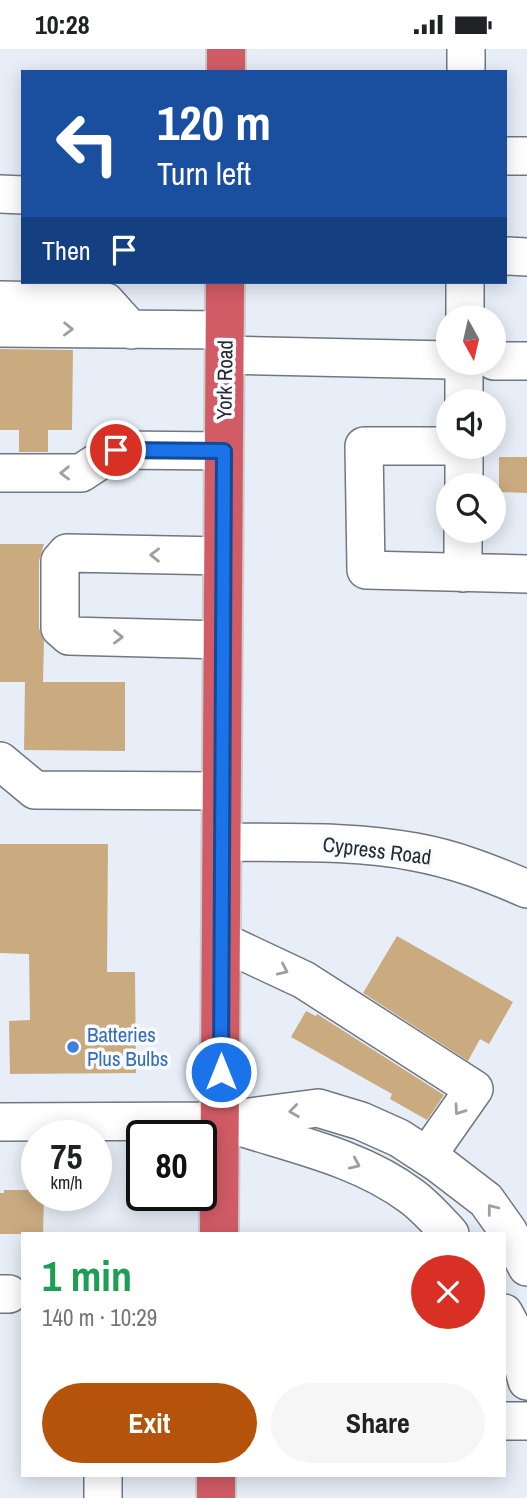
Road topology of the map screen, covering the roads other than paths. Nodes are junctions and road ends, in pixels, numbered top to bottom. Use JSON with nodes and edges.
{"nodes":[{"id":1,"x":226,"y":49,"type":"edge"},
{"id":2,"x":466,"y":49,"type":"edge"},
{"id":3,"x":226,"y":70,"type":"edge"},
{"id":4,"x":466,"y":70,"type":"edge"},
{"id":5,"x":507,"y":156,"type":"edge"},
{"id":6,"x":527,"y":156,"type":"edge"},
{"id":7,"x":0,"y":194,"type":"edge"},
{"id":8,"x":21,"y":195,"type":"edge"},
{"id":9,"x":507,"y":256,"type":"edge"},
{"id":10,"x":527,"y":257,"type":"edge"},
{"id":11,"x":225,"y":284,"type":"edge"},
{"id":12,"x":465,"y":284,"type":"edge"},
{"id":13,"x":0,"y":300,"type":"edge"},
{"id":14,"x":465,"y":305,"type":"edge"},
{"id":15,"x":0,"y":328,"type":"edge"},
{"id":16,"x":131,"y":330,"type":"junction"},
{"id":17,"x":225,"y":343,"type":"junction"},
{"id":18,"x":436,"y":359,"type":"edge"},
{"id":19,"x":506,"y":361,"type":"edge"},
{"id":20,"x":527,"y":361,"type":"edge"},
{"id":21,"x":436,"y":446,"type":"edge"},
{"id":22,"x":224,"y":451,"type":"junction"},
{"id":23,"x":0,"y":473,"type":"edge"},
{"id":24,"x":463,"y":543,"type":"edge"},
{"id":25,"x":223,"y":556,"type":"junction"},
{"id":26,"x":463,"y":573,"type":"junction"},
{"id":27,"x":527,"y":574,"type":"edge"},
{"id":28,"x":223,"y":640,"type":"junction"},
{"id":29,"x":0,"y":761,"type":"edge"},
{"id":30,"x":222,"y":790,"type":"junction"},
{"id":31,"x":221,"y":842,"type":"junction"},
{"id":32,"x":527,"y":888,"type":"edge"},
{"id":33,"x":221,"y":941,"type":"junction"},
{"id":34,"x":220,"y":1121,"type":"junction"},
{"id":35,"x":0,"y":1122,"type":"edge"},
{"id":36,"x":427,"y":1156,"type":"junction"},
{"id":37,"x":219,"y":1232,"type":"edge"},
{"id":38,"x":448,"y":1232,"type":"edge"},
{"id":39,"x":527,"y":1267,"type":"edge"},
{"id":40,"x":506,"y":1317,"type":"edge"},
{"id":41,"x":527,"y":1381,"type":"edge"},
{"id":42,"x":506,"y":1421,"type":"edge"},
{"id":43,"x":527,"y":1421,"type":"edge"},
{"id":44,"x":103,"y":1477,"type":"edge"},
{"id":45,"x":216,"y":1477,"type":"edge"},
{"id":46,"x":103,"y":1498,"type":"edge"},
{"id":47,"x":216,"y":1498,"type":"edge"}],
"edges":[{"from":1,"to":3,"type":"highway"},
{"from":2,"to":4,"type":"street"},
{"from":5,"to":6,"type":"street"},
{"from":7,"to":8,"type":"street"},
{"from":9,"to":10,"type":"street"},
{"from":11,"to":17,"type":"highway","name":"York Road"},
{"from":12,"to":14,"type":"street"},
{"from":13,"to":16,"type":"street"},
{"from":15,"to":16,"type":"street","one_way":true},
{"from":16,"to":17,"type":"street"},
{"from":17,"to":18,"type":"street"},
{"from":17,"to":22,"type":"highway","name":"York Road"},
{"from":19,"to":20,"type":"street"},
{"from":21,"to":26,"type":"street"},
{"from":22,"to":23,"type":"street","one_way":true},
{"from":22,"to":25,"type":"highway","name":"York Road"},
{"from":24,"to":26,"type":"street"},
{"from":25,"to":28,"type":"highway","name":"York Road"},
{"from":25,"to":28,"type":"street","one_way":true},
{"from":26,"to":27,"type":"street"},
{"from":28,"to":30,"type":"highway","name":"York Road"},
{"from":29,"to":30,"type":"street"},
{"from":30,"to":31,"type":"highway","name":"York Road"},
{"from":31,"to":32,"type":"street","name":"Cypress Road"},
{"from":31,"to":33,"type":"highway","name":"York Road"},
{"from":33,"to":34,"type":"highway","name":"York Road"},
{"from":33,"to":36,"type":"street","one_way":true},
{"from":34,"to":35,"type":"street"},
{"from":36,"to":34,"type":"street","one_way":true},
{"from":34,"to":37,"type":"highway","name":"York Road"},
{"from":34,"to":38,"type":"street","one_way":true},
{"from":39,"to":36,"type":"street","one_way":true},
{"from":40,"to":41,"type":"street"},
{"from":42,"to":43,"type":"street"},
{"from":44,"to":46,"type":"street"},
{"from":45,"to":47,"type":"highway"}]}
